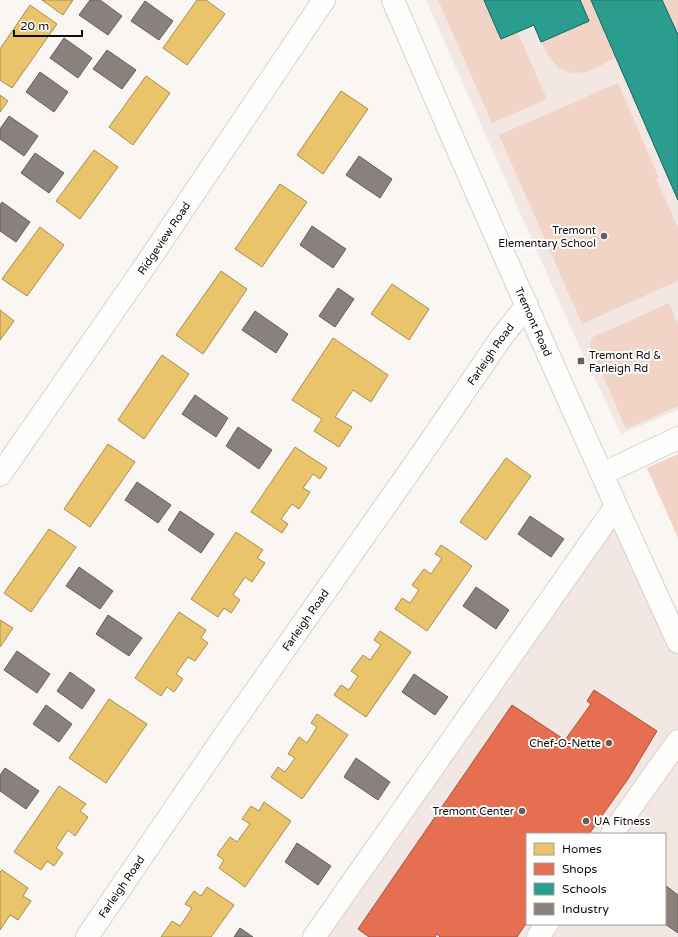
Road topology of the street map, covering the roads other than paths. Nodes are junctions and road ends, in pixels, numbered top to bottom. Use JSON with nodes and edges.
{"nodes":[{"id":1,"x":324,"y":0,"type":"edge"},
{"id":2,"x":393,"y":0,"type":"edge"},
{"id":3,"x":527,"y":305,"type":"junction"},
{"id":4,"x":678,"y":438,"type":"edge"},
{"id":5,"x":602,"y":474,"type":"junction"},
{"id":6,"x":0,"y":475,"type":"edge"},
{"id":7,"x":616,"y":506,"type":"junction"},
{"id":8,"x":678,"y":642,"type":"edge"},
{"id":9,"x":678,"y":741,"type":"edge"},
{"id":10,"x":613,"y":833,"type":"edge"},
{"id":11,"x":547,"y":925,"type":"edge"},
{"id":12,"x":87,"y":937,"type":"edge"},
{"id":13,"x":314,"y":937,"type":"edge"},
{"id":14,"x":538,"y":937,"type":"edge"}],
"edges":[{"from":1,"to":6,"type":"street","name":"Ridgeview Road"},
{"from":2,"to":3,"type":"street","name":"Tremont Road"},
{"from":3,"to":5,"type":"street","name":"Tremont Road"},
{"from":3,"to":12,"type":"street","name":"Farleigh Road"},
{"from":4,"to":5,"type":"street"},
{"from":5,"to":7,"type":"street","name":"Tremont Road"},
{"from":7,"to":8,"type":"street","name":"Tremont Road"},
{"from":7,"to":13,"type":"street"},
{"from":9,"to":10,"type":"street"},
{"from":11,"to":14,"type":"street"}]}
